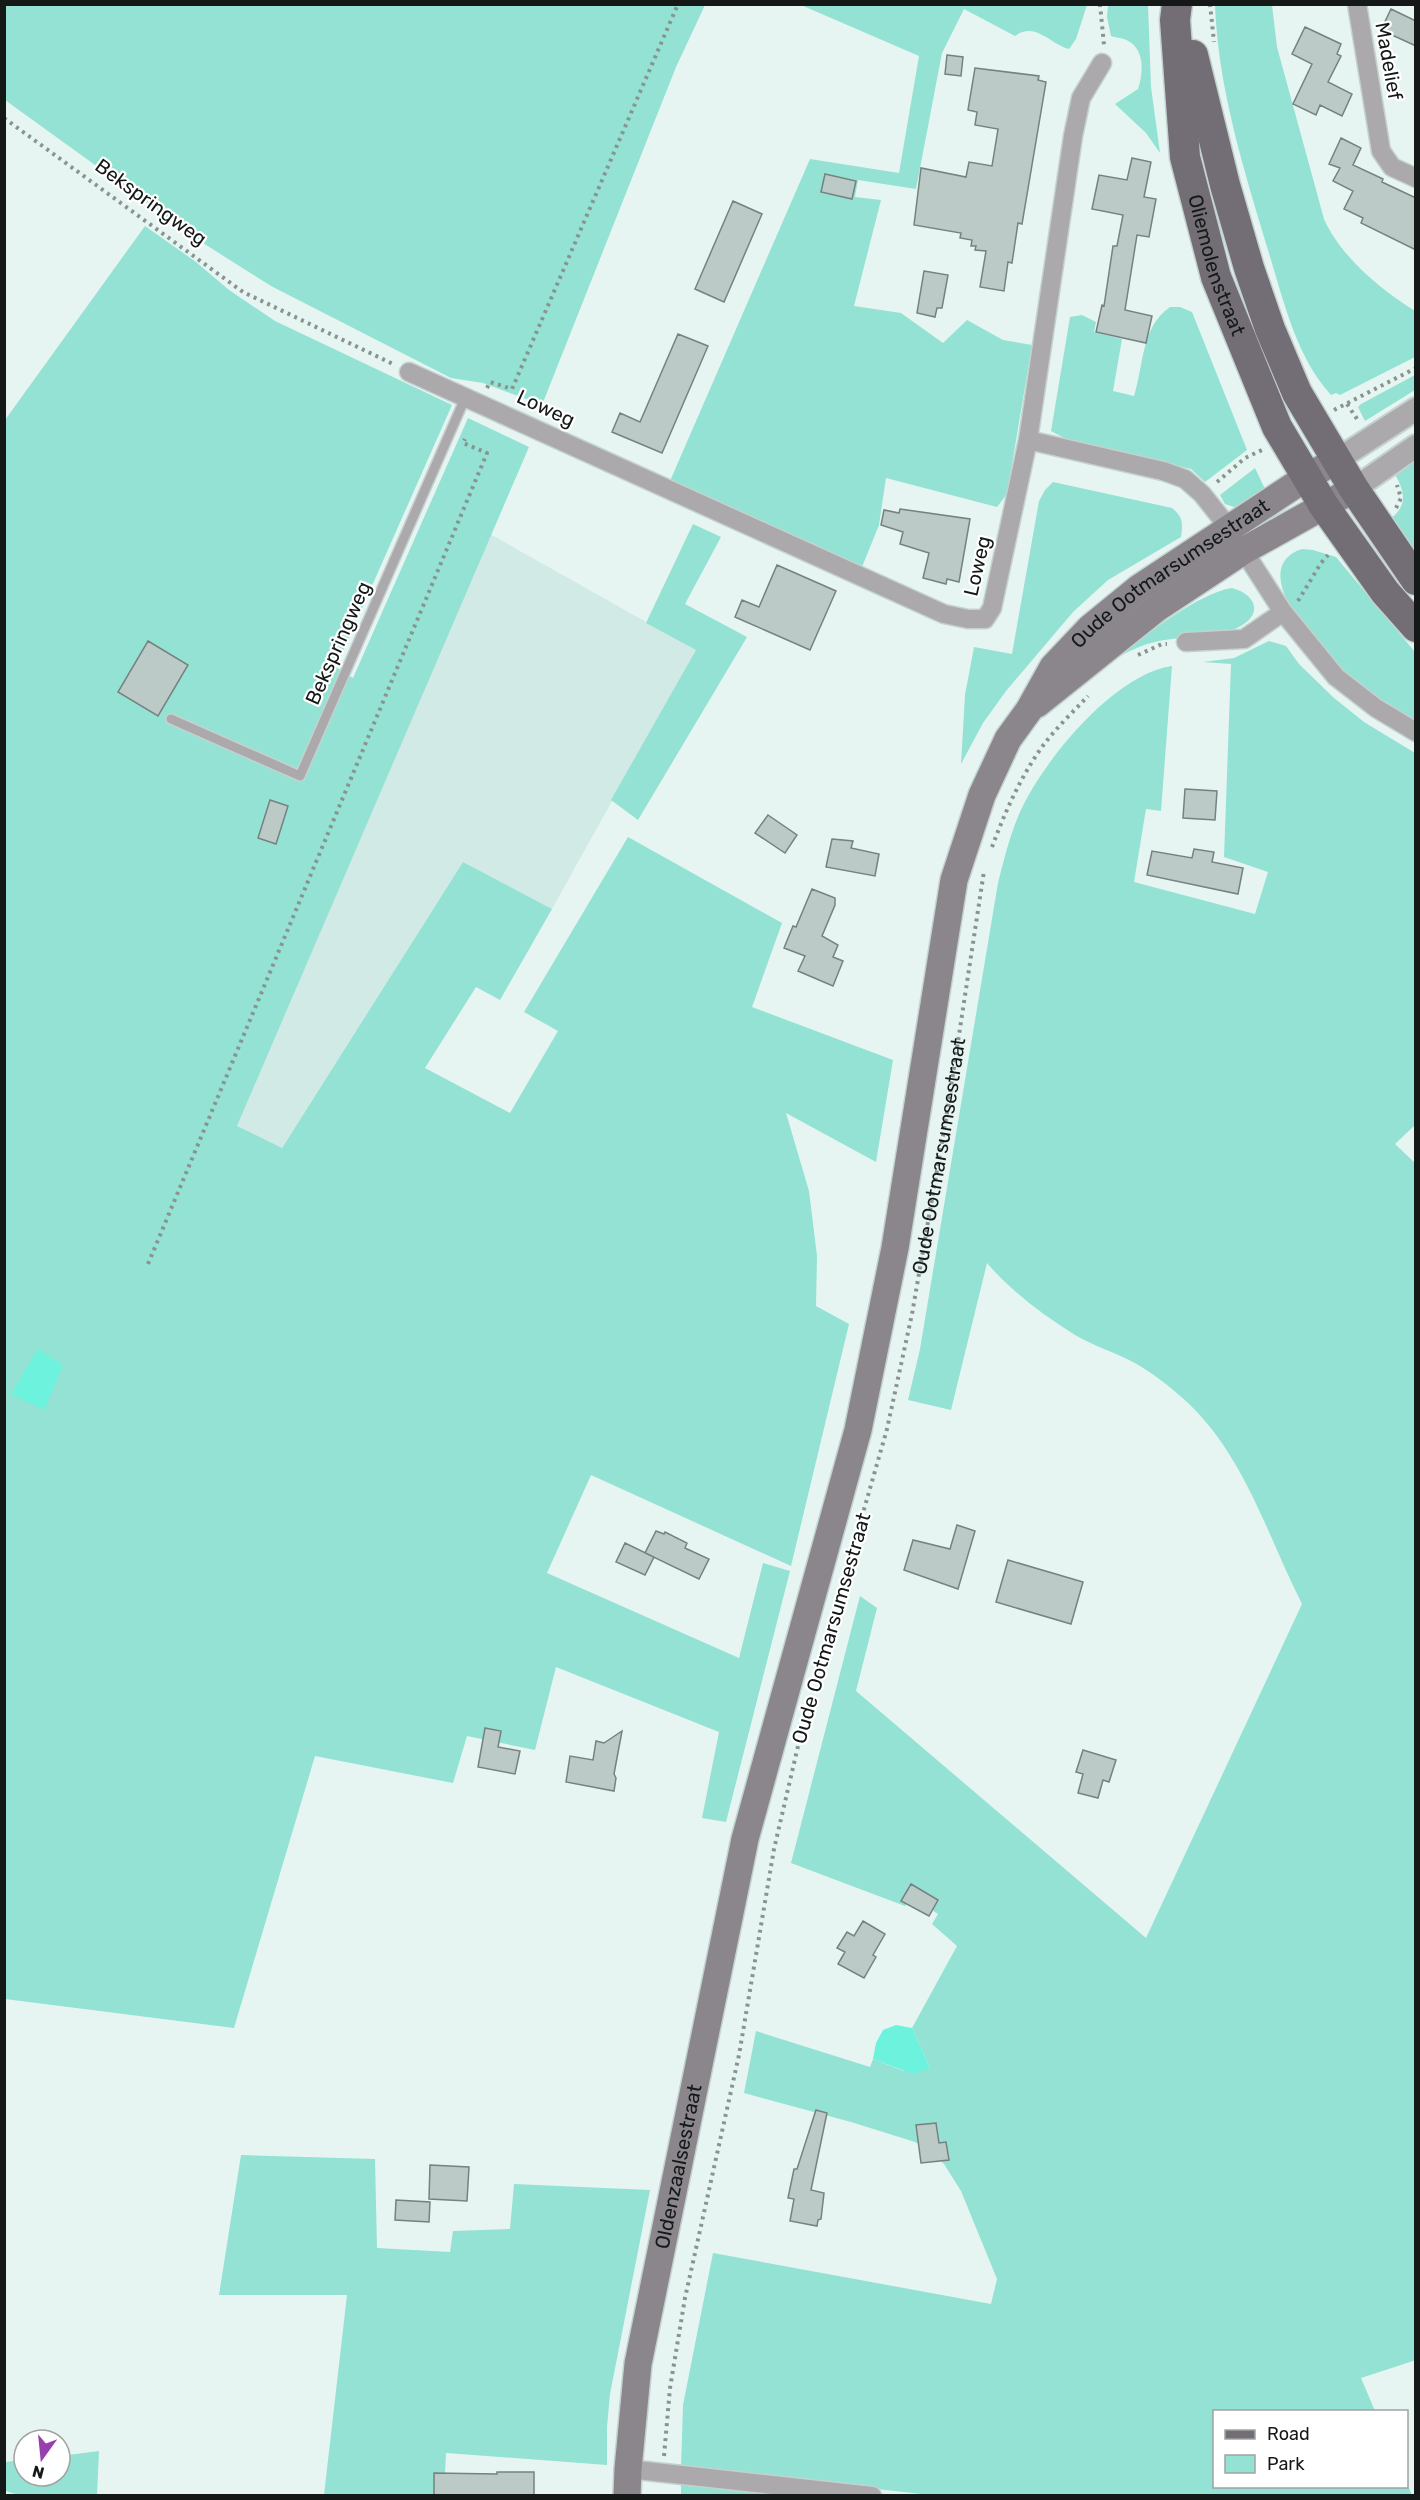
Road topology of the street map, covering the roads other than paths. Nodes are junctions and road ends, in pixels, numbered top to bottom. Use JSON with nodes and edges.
{"nodes":[{"id":1,"x":1177,"y":4,"type":"edge"},
{"id":2,"x":1185,"y":4,"type":"edge"},
{"id":3,"x":1357,"y":4,"type":"edge"},
{"id":4,"x":1102,"y":63,"type":"road end"},
{"id":5,"x":1416,"y":178,"type":"edge"},
{"id":6,"x":409,"y":372,"type":"road end"},
{"id":7,"x":466,"y":396,"type":"junction"},
{"id":8,"x":1416,"y":409,"type":"edge"},
{"id":9,"x":1028,"y":440,"type":"junction"},
{"id":10,"x":1416,"y":446,"type":"edge"},
{"id":11,"x":1337,"y":460,"type":"junction"},
{"id":12,"x":1307,"y":477,"type":"junction"},
{"id":13,"x":1354,"y":489,"type":"junction"},
{"id":14,"x":1324,"y":506,"type":"junction"},
{"id":15,"x":1229,"y":528,"type":"junction"},
{"id":16,"x":1243,"y":552,"type":"junction"},
{"id":17,"x":1416,"y":580,"type":"edge"},
{"id":18,"x":1283,"y":612,"type":"junction"},
{"id":19,"x":1416,"y":627,"type":"edge"},
{"id":20,"x":1186,"y":642,"type":"road end"},
{"id":21,"x":1029,"y":710,"type":"junction"},
{"id":22,"x":171,"y":719,"type":"dead end"},
{"id":23,"x":1416,"y":732,"type":"edge"},
{"id":24,"x":745,"y":1839,"type":"joint"},
{"id":25,"x":628,"y":2469,"type":"junction"},
{"id":26,"x":627,"y":2496,"type":"edge"},
{"id":27,"x":872,"y":2496,"type":"edge"}],
"edges":[{"from":1,"to":12,"type":"main road","name":"Oliemolenstraat"},
{"from":2,"to":11,"type":"main road","name":"Oliemolenstraat"},
{"from":3,"to":5,"type":"street","name":"Madelief"},
{"from":4,"to":9,"type":"street"},
{"from":6,"to":7,"type":"street","name":"Loweg"},
{"from":7,"to":9,"type":"street","name":"Loweg"},
{"from":7,"to":22,"type":"lane","name":"Bekspringweg"},
{"from":8,"to":11,"type":"street"},
{"from":9,"to":15,"type":"street"},
{"from":10,"to":13,"type":"street"},
{"from":11,"to":12,"type":"main road","name":"Oude Ootmarsumsestraat"},
{"from":11,"to":13,"type":"main road","name":"Oliemolenstraat"},
{"from":12,"to":14,"type":"main road","name":"Oliemolenstraat"},
{"from":12,"to":15,"type":"main road","name":"Oude Ootmarsumsestraat"},
{"from":13,"to":14,"type":"main road","name":"Oude Ootmarsumsestraat"},
{"from":13,"to":17,"type":"main road","name":"Oliemolenstraat"},
{"from":14,"to":16,"type":"main road","name":"Oude Ootmarsumsestraat"},
{"from":14,"to":19,"type":"main road","name":"Oliemolenstraat"},
{"from":15,"to":16,"type":"street"},
{"from":15,"to":21,"type":"main road","name":"Oude Ootmarsumsestraat"},
{"from":16,"to":18,"type":"street"},
{"from":16,"to":21,"type":"main road","name":"Oude Ootmarsumsestraat"},
{"from":18,"to":20,"type":"street"},
{"from":18,"to":23,"type":"street"},
{"from":21,"to":24,"type":"main road","name":"Oude Ootmarsumsestraat"},
{"from":24,"to":25,"type":"main road","name":"Oldenzaalsestraat"},
{"from":25,"to":26,"type":"main road","name":"Oldenzaalsestraat"},
{"from":25,"to":27,"type":"street"}]}
